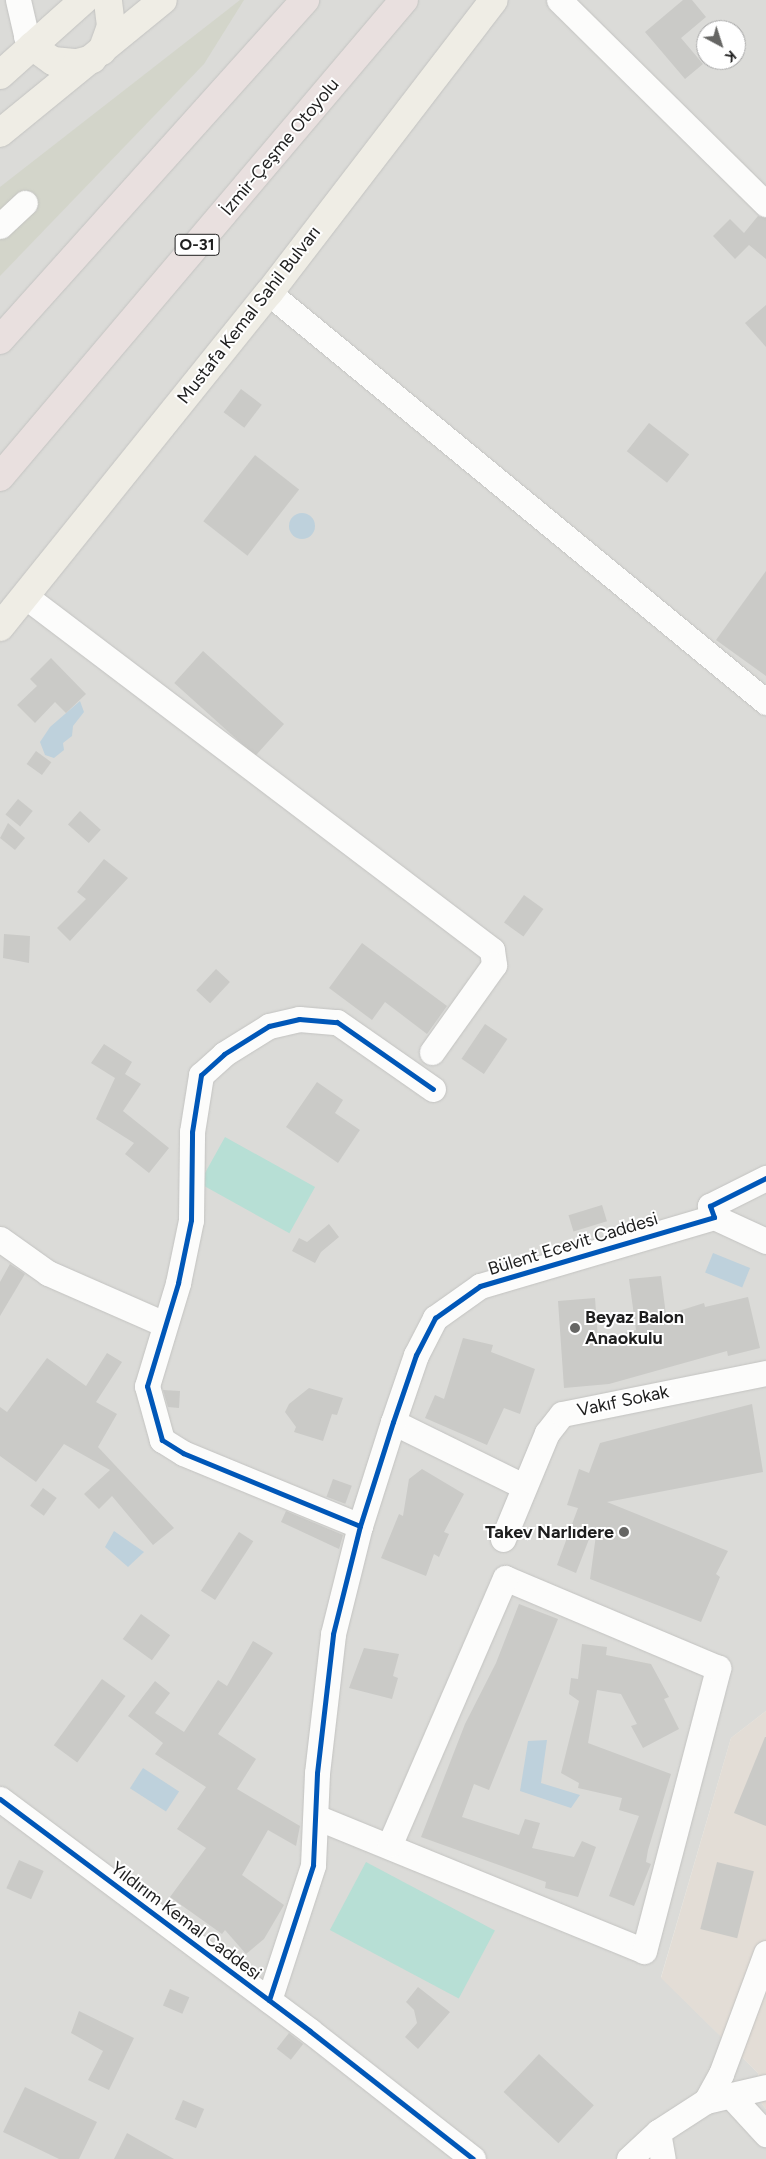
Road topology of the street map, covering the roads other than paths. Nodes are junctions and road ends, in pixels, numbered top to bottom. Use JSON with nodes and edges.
{"nodes":[{"id":1,"x":84,"y":0,"type":"edge"},
{"id":2,"x":108,"y":0,"type":"edge"},
{"id":3,"x":163,"y":0,"type":"edge"},
{"id":4,"x":305,"y":0,"type":"edge"},
{"id":5,"x":404,"y":0,"type":"edge"},
{"id":6,"x":494,"y":0,"type":"edge"},
{"id":7,"x":559,"y":0,"type":"edge"},
{"id":8,"x":22,"y":4,"type":"edge"},
{"id":9,"x":32,"y":46,"type":"junction"},
{"id":10,"x":97,"y":55,"type":"junction"},
{"id":11,"x":0,"y":75,"type":"edge"},
{"id":12,"x":0,"y":132,"type":"edge"},
{"id":13,"x":25,"y":202,"type":"dead end"},
{"id":14,"x":766,"y":204,"type":"edge"},
{"id":15,"x":0,"y":226,"type":"edge"},
{"id":16,"x":269,"y":293,"type":"junction"},
{"id":17,"x":0,"y":340,"type":"edge"},
{"id":18,"x":0,"y":477,"type":"edge"},
{"id":19,"x":25,"y":596,"type":"junction"},
{"id":20,"x":0,"y":627,"type":"edge"},
{"id":21,"x":766,"y":702,"type":"edge"},
{"id":22,"x":432,"y":1052,"type":"dead end"},
{"id":23,"x":433,"y":1089,"type":"dead end"},
{"id":24,"x":766,"y":1178,"type":"edge"},
{"id":25,"x":714,"y":1216,"type":"junction"},
{"id":26,"x":0,"y":1239,"type":"edge"},
{"id":27,"x":766,"y":1241,"type":"edge"},
{"id":28,"x":164,"y":1324,"type":"junction"},
{"id":29,"x":766,"y":1373,"type":"edge"},
{"id":30,"x":393,"y":1422,"type":"junction"},
{"id":31,"x":523,"y":1486,"type":"junction"},
{"id":32,"x":360,"y":1526,"type":"junction"},
{"id":33,"x":503,"y":1539,"type":"dead end"},
{"id":34,"x":0,"y":1799,"type":"edge"},
{"id":35,"x":316,"y":1817,"type":"junction"},
{"id":36,"x":390,"y":1844,"type":"junction"},
{"id":37,"x":766,"y":1953,"type":"edge"},
{"id":38,"x":269,"y":2000,"type":"junction"},
{"id":39,"x":766,"y":2087,"type":"edge"},
{"id":40,"x":732,"y":2096,"type":"junction"},
{"id":41,"x":706,"y":2101,"type":"junction"},
{"id":42,"x":658,"y":2132,"type":"junction"},
{"id":43,"x":766,"y":2134,"type":"edge"},
{"id":44,"x":472,"y":2159,"type":"edge"},
{"id":45,"x":629,"y":2159,"type":"edge"},
{"id":46,"x":663,"y":2159,"type":"edge"}],
"edges":[{"from":1,"to":9,"type":"main road"},
{"from":2,"to":10,"type":"main road"},
{"from":3,"to":10,"type":"main road"},
{"from":4,"to":17,"type":"highway"},
{"from":5,"to":18,"type":"highway","name":"İzmir-Çeşme Otoyolu","number":"O-31"},
{"from":6,"to":16,"type":"main road","name":"Mustafa Kemal Sahil Bulvarı"},
{"from":7,"to":14,"type":"street"},
{"from":8,"to":9,"type":"street"},
{"from":9,"to":10,"type":"main road"},
{"from":9,"to":11,"type":"main road"},
{"from":10,"to":12,"type":"main road"},
{"from":13,"to":15,"type":"street"},
{"from":16,"to":19,"type":"main road","name":"Mustafa Kemal Sahil Bulvarı"},
{"from":16,"to":21,"type":"street"},
{"from":19,"to":20,"type":"main road","name":"Mustafa Kemal Sahil Bulvarı"},
{"from":19,"to":22,"type":"street"},
{"from":23,"to":28,"type":"street"},
{"from":24,"to":25,"type":"street"},
{"from":25,"to":27,"type":"street"},
{"from":25,"to":30,"type":"street","name":"Bülent Ecevit Caddesi"},
{"from":26,"to":28,"type":"street"},
{"from":28,"to":32,"type":"street"},
{"from":29,"to":31,"type":"street","name":"Vakıf Sokak"},
{"from":30,"to":31,"type":"street"},
{"from":30,"to":32,"type":"street","name":"Bülent Ecevit Caddesi"},
{"from":31,"to":33,"type":"street","name":"Vakıf Sokak"},
{"from":32,"to":35,"type":"street","name":"Bülent Ecevit Caddesi"},
{"from":34,"to":38,"type":"street","name":"Yıldırım Kemal Caddesi"},
{"from":35,"to":36,"type":"street"},
{"from":35,"to":38,"type":"street","name":"Bülent Ecevit Caddesi"},
{"from":36,"to":36,"type":"street"},
{"from":37,"to":41,"type":"street"},
{"from":38,"to":44,"type":"street","name":"Yıldırım Kemal Caddesi"},
{"from":39,"to":40,"type":"street"},
{"from":40,"to":41,"type":"street"},
{"from":40,"to":43,"type":"street"},
{"from":41,"to":42,"type":"street"},
{"from":42,"to":45,"type":"street"},
{"from":42,"to":46,"type":"street"}]}
